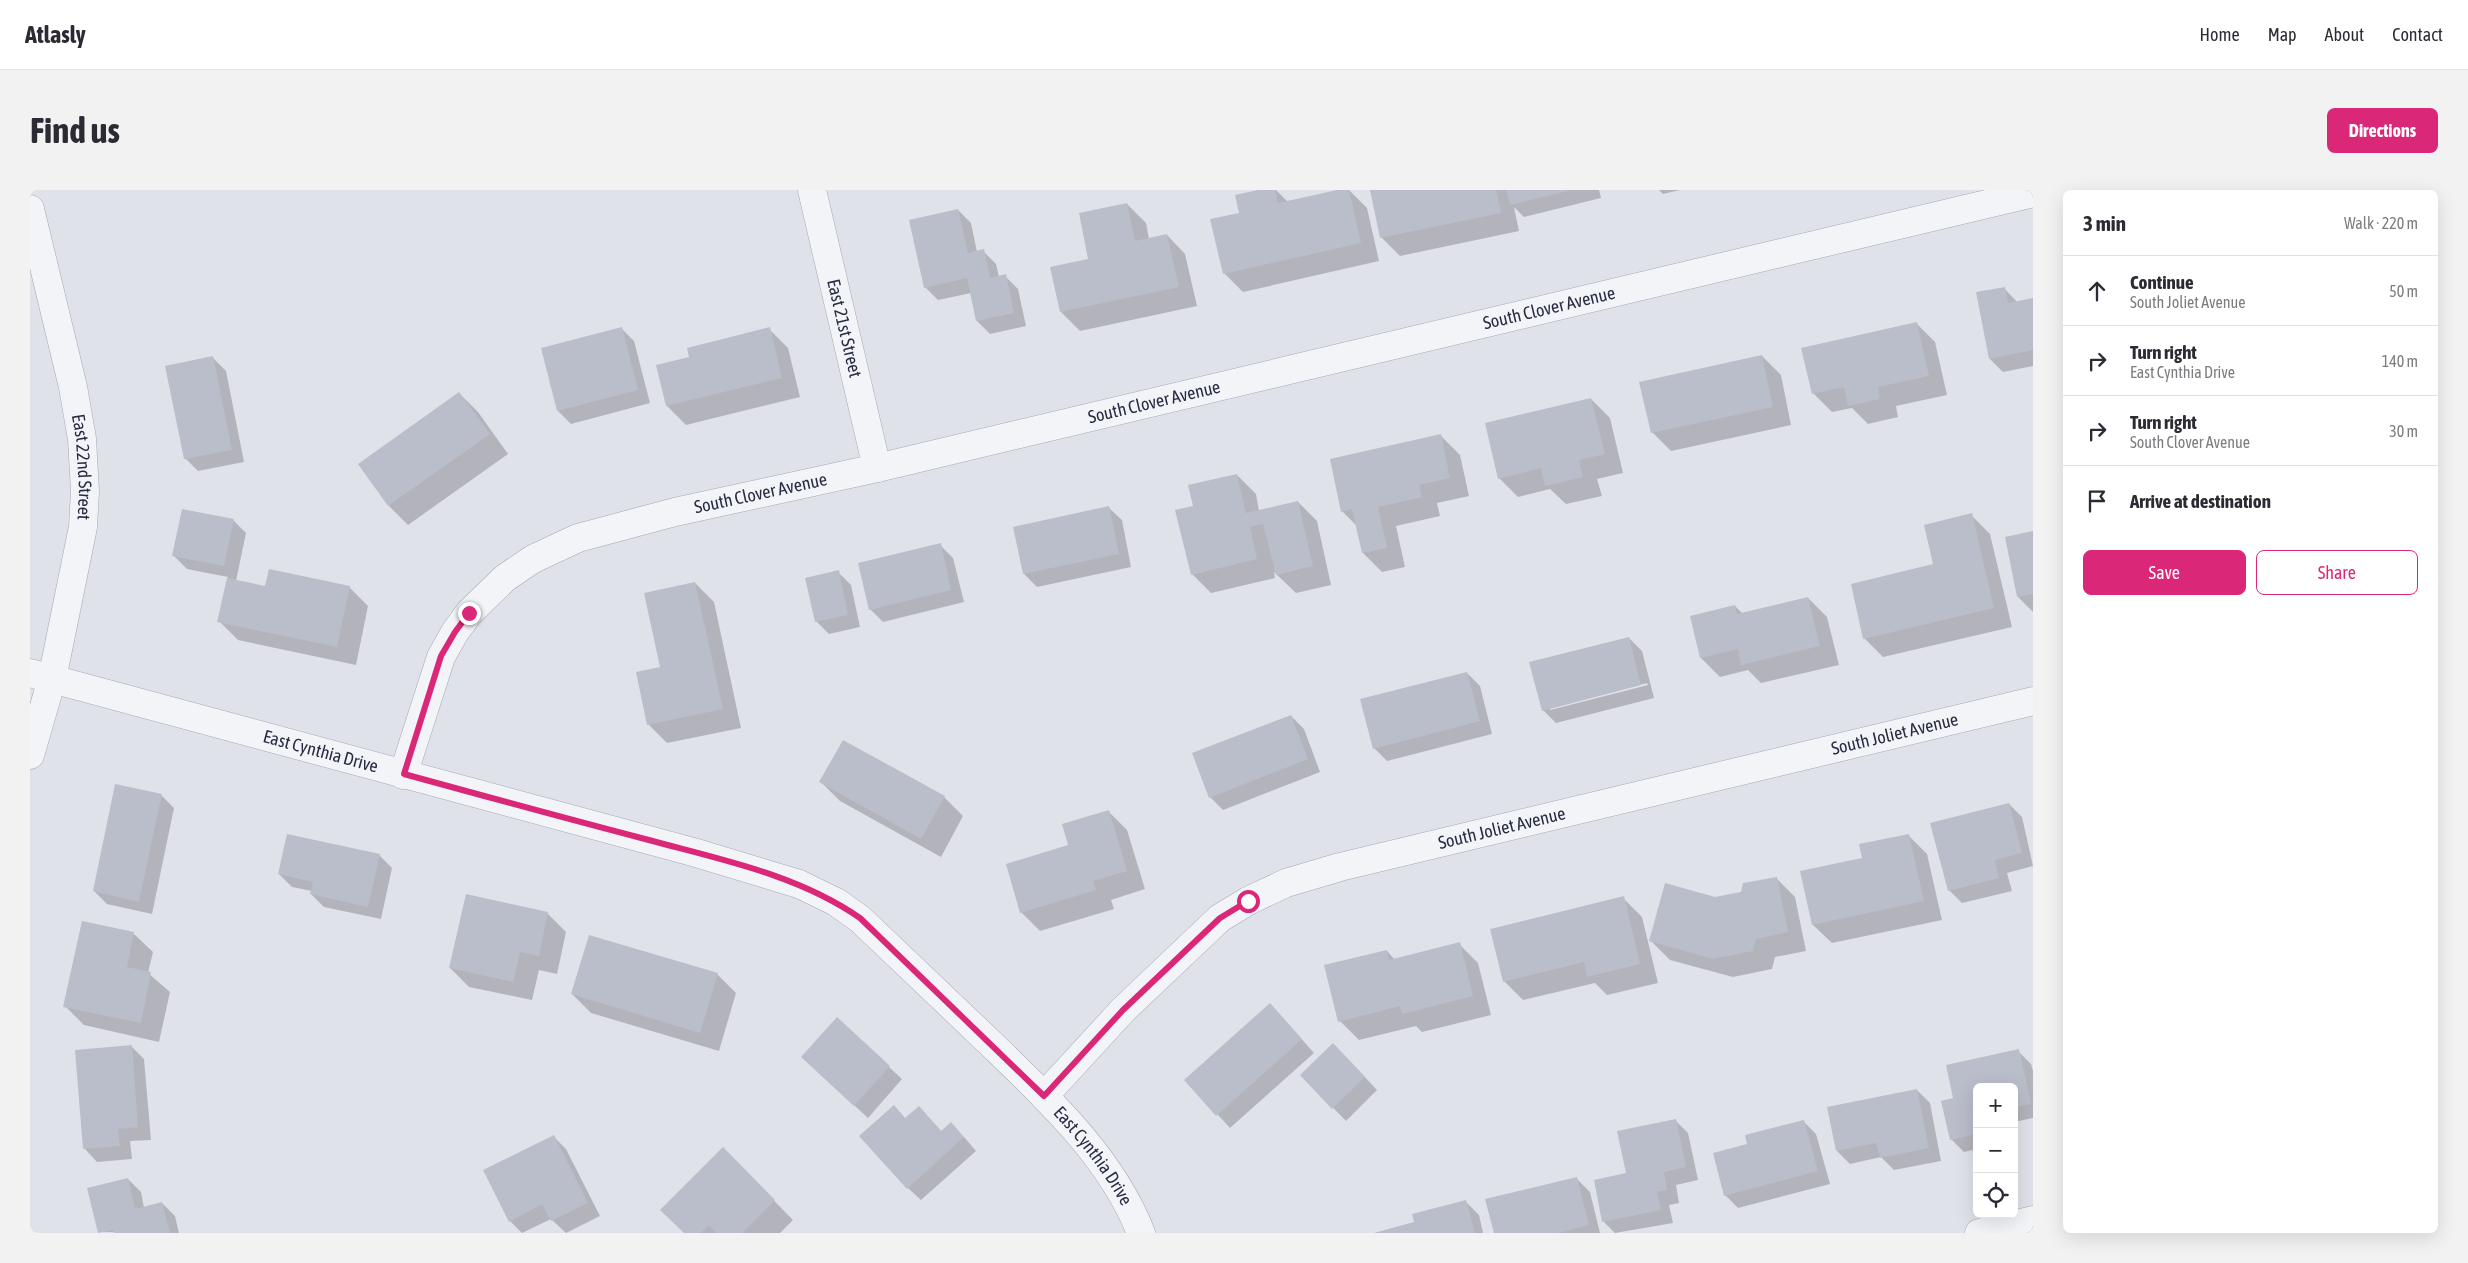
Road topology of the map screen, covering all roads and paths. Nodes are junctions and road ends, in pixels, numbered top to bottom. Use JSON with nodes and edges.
{"nodes":[{"id":1,"x":812,"y":190,"type":"edge"},
{"id":2,"x":2033,"y":193,"type":"edge"},
{"id":3,"x":30,"y":209,"type":"edge"},
{"id":4,"x":877,"y":468,"type":"junction"},
{"id":5,"x":41,"y":676,"type":"edge"},
{"id":6,"x":2033,"y":701,"type":"edge"},
{"id":7,"x":30,"y":755,"type":"edge"},
{"id":8,"x":404,"y":774,"type":"junction"},
{"id":9,"x":1044,"y":1096,"type":"junction"},
{"id":10,"x":2033,"y":1220,"type":"edge"},
{"id":11,"x":1141,"y":1233,"type":"edge"},
{"id":12,"x":1979,"y":1233,"type":"edge"}],
"edges":[{"from":1,"to":4,"type":"street","name":"East 21st Street"},
{"from":2,"to":4,"type":"street","name":"South Clover Avenue"},
{"from":3,"to":5,"type":"street","name":"East 22nd Street"},
{"from":4,"to":8,"type":"street","name":"South Clover Avenue"},
{"from":5,"to":7,"type":"street","name":"East 22nd Street"},
{"from":5,"to":8,"type":"street","name":"East Cynthia Drive"},
{"from":6,"to":9,"type":"street","name":"South Joliet Avenue"},
{"from":8,"to":9,"type":"street","name":"East Cynthia Drive"},
{"from":9,"to":11,"type":"street","name":"East Cynthia Drive"},
{"from":10,"to":12,"type":"street"}]}
